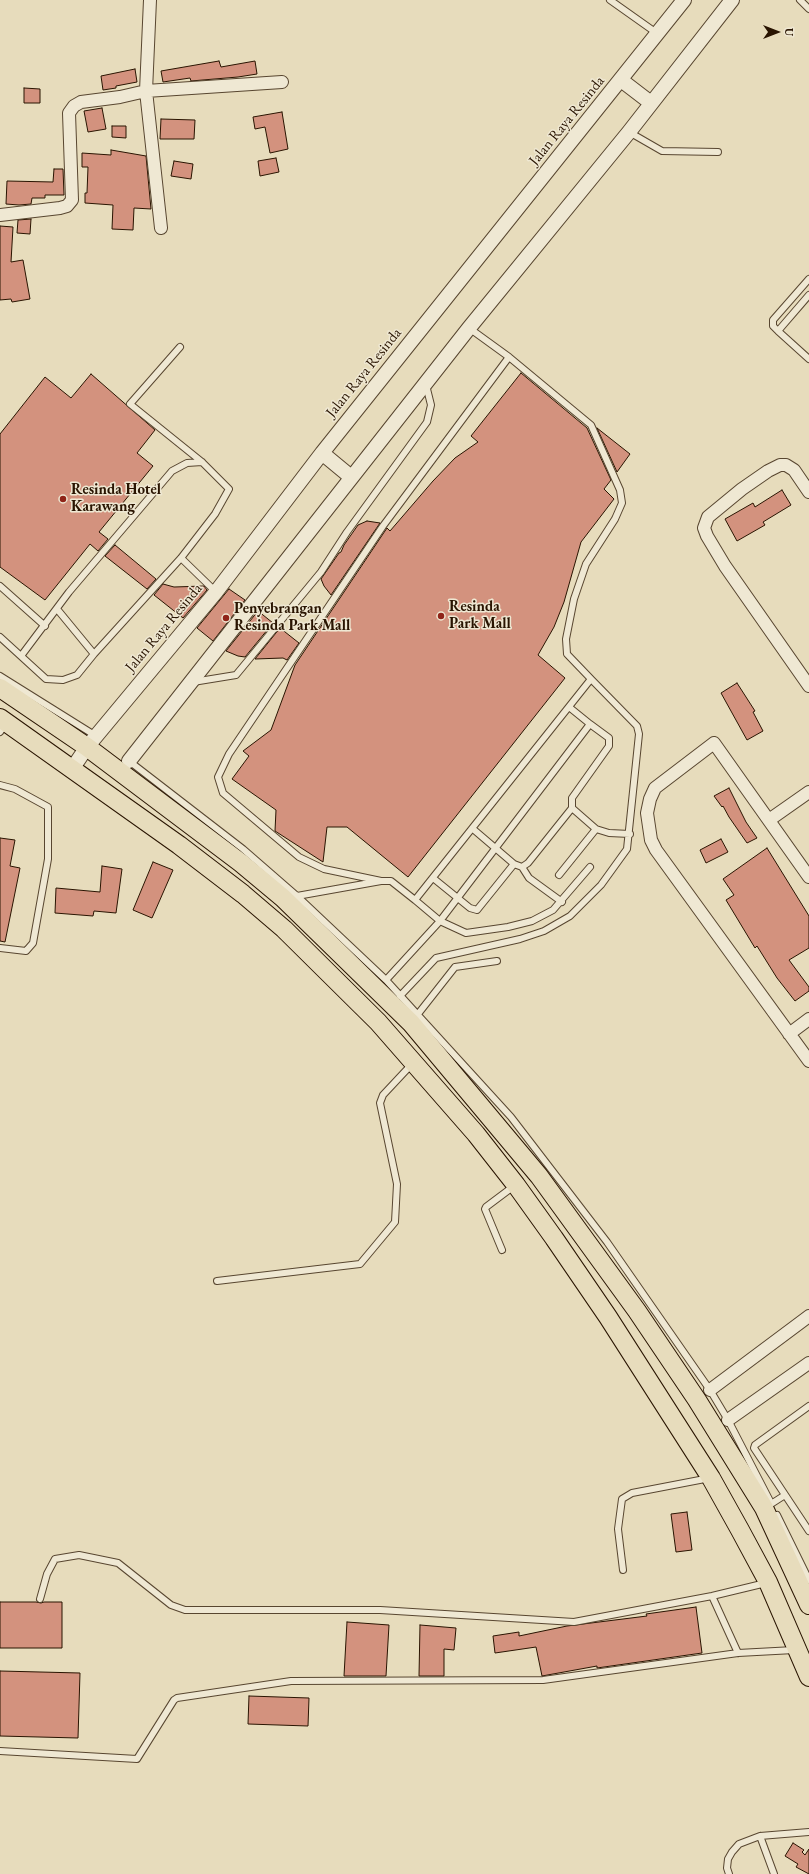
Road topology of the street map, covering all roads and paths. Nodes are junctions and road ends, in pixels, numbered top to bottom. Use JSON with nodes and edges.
{"nodes":[{"id":1,"x":150,"y":0,"type":"edge"},
{"id":2,"x":610,"y":0,"type":"edge"},
{"id":3,"x":684,"y":0,"type":"edge"},
{"id":4,"x":732,"y":0,"type":"edge"},
{"id":5,"x":800,"y":0,"type":"edge"},
{"id":6,"x":809,"y":9,"type":"edge"},
{"id":7,"x":658,"y":34,"type":"junction"},
{"id":8,"x":621,"y":80,"type":"junction"},
{"id":9,"x":282,"y":82,"type":"dead end"},
{"id":10,"x":146,"y":91,"type":"junction"},
{"id":11,"x":651,"y":103,"type":"junction"},
{"id":12,"x":629,"y":132,"type":"junction"},
{"id":13,"x":718,"y":152,"type":"dead end"},
{"id":14,"x":0,"y":214,"type":"edge"},
{"id":15,"x":161,"y":228,"type":"dead end"},
{"id":16,"x":809,"y":278,"type":"edge"},
{"id":17,"x":809,"y":296,"type":"edge"},
{"id":18,"x":804,"y":302,"type":"junction"},
{"id":19,"x":809,"y":307,"type":"edge"},
{"id":20,"x":469,"y":328,"type":"junction"},
{"id":21,"x":778,"y":331,"type":"junction"},
{"id":22,"x":180,"y":347,"type":"dead end"},
{"id":23,"x":509,"y":357,"type":"junction"},
{"id":24,"x":809,"y":359,"type":"edge"},
{"id":25,"x":426,"y":385,"type":"junction"},
{"id":26,"x":322,"y":453,"type":"junction"},
{"id":27,"x":202,"y":462,"type":"junction"},
{"id":28,"x":351,"y":477,"type":"junction"},
{"id":29,"x":809,"y":492,"type":"edge"},
{"id":30,"x":181,"y":558,"type":"junction"},
{"id":31,"x":0,"y":586,"type":"edge"},
{"id":32,"x":216,"y":592,"type":"junction"},
{"id":33,"x":57,"y":609,"type":"junction"},
{"id":34,"x":45,"y":626,"type":"junction"},
{"id":35,"x":0,"y":637,"type":"edge"},
{"id":36,"x":94,"y":654,"type":"junction"},
{"id":37,"x":21,"y":656,"type":"junction"},
{"id":38,"x":0,"y":676,"type":"edge"},
{"id":39,"x":591,"y":679,"type":"junction"},
{"id":40,"x":189,"y":683,"type":"junction"},
{"id":41,"x":809,"y":686,"type":"edge"},
{"id":42,"x":0,"y":688,"type":"edge"},
{"id":43,"x":569,"y":707,"type":"junction"},
{"id":44,"x":2,"y":724,"type":"edge"},
{"id":45,"x":590,"y":724,"type":"junction"},
{"id":46,"x":91,"y":742,"type":"junction"},
{"id":47,"x":129,"y":761,"type":"joint"},
{"id":48,"x":72,"y":769,"type":"junction"},
{"id":49,"x":0,"y":785,"type":"edge"},
{"id":50,"x":809,"y":792,"type":"edge"},
{"id":51,"x":572,"y":808,"type":"junction"},
{"id":52,"x":768,"y":820,"type":"junction"},
{"id":53,"x":473,"y":829,"type":"junction"},
{"id":54,"x":596,"y":829,"type":"junction"},
{"id":55,"x":630,"y":834,"type":"junction"},
{"id":56,"x":496,"y":849,"type":"junction"},
{"id":57,"x":514,"y":864,"type":"junction"},
{"id":58,"x":522,"y":867,"type":"junction"},
{"id":59,"x":590,"y":867,"type":"dead end"},
{"id":60,"x":559,"y":875,"type":"dead end"},
{"id":61,"x":809,"y":877,"type":"edge"},
{"id":62,"x":433,"y":878,"type":"junction"},
{"id":63,"x":381,"y":882,"type":"junction"},
{"id":64,"x":297,"y":896,"type":"junction"},
{"id":65,"x":458,"y":898,"type":"junction"},
{"id":66,"x":415,"y":900,"type":"junction"},
{"id":67,"x":562,"y":902,"type":"junction"},
{"id":68,"x":440,"y":921,"type":"junction"},
{"id":69,"x":0,"y":948,"type":"edge"},
{"id":70,"x":497,"y":962,"type":"dead end"},
{"id":71,"x":386,"y":980,"type":"junction"},
{"id":72,"x":400,"y":996,"type":"junction"},
{"id":73,"x":418,"y":1014,"type":"junction"},
{"id":74,"x":809,"y":1019,"type":"edge"},
{"id":75,"x":789,"y":1034,"type":"junction"},
{"id":76,"x":809,"y":1061,"type":"edge"},
{"id":77,"x":413,"y":1062,"type":"junction"},
{"id":78,"x":516,"y":1185,"type":"junction"},
{"id":79,"x":502,"y":1250,"type":"dead end"},
{"id":80,"x":217,"y":1281,"type":"dead end"},
{"id":81,"x":809,"y":1316,"type":"edge"},
{"id":82,"x":809,"y":1363,"type":"edge"},
{"id":83,"x":710,"y":1390,"type":"junction"},
{"id":84,"x":809,"y":1406,"type":"edge"},
{"id":85,"x":728,"y":1420,"type":"junction"},
{"id":86,"x":711,"y":1478,"type":"junction"},
{"id":87,"x":784,"y":1495,"type":"junction"},
{"id":88,"x":771,"y":1504,"type":"junction"},
{"id":89,"x":809,"y":1531,"type":"edge"},
{"id":90,"x":809,"y":1561,"type":"edge"},
{"id":91,"x":803,"y":1565,"type":"junction"},
{"id":92,"x":623,"y":1570,"type":"dead end"},
{"id":93,"x":809,"y":1580,"type":"edge"},
{"id":94,"x":768,"y":1582,"type":"junction"},
{"id":95,"x":712,"y":1596,"type":"junction"},
{"id":96,"x":40,"y":1599,"type":"dead end"},
{"id":97,"x":809,"y":1605,"type":"edge"},
{"id":98,"x":798,"y":1650,"type":"junction"},
{"id":99,"x":738,"y":1653,"type":"junction"},
{"id":100,"x":809,"y":1677,"type":"edge"},
{"id":101,"x":0,"y":1751,"type":"edge"},
{"id":102,"x":809,"y":1832,"type":"edge"},
{"id":103,"x":760,"y":1836,"type":"junction"},
{"id":104,"x":729,"y":1874,"type":"edge"},
{"id":105,"x":774,"y":1874,"type":"edge"}],
"edges":[{"from":1,"to":10,"type":"street"},
{"from":2,"to":7,"type":"lane"},
{"from":3,"to":7,"type":"street","name":"Jalan Raya Resinda"},
{"from":4,"to":11,"type":"street"},
{"from":5,"to":6,"type":"lane"},
{"from":7,"to":8,"type":"street","name":"Jalan Raya Resinda"},
{"from":8,"to":11,"type":"street"},
{"from":8,"to":26,"type":"street","name":"Jalan Raya Resinda"},
{"from":9,"to":10,"type":"street"},
{"from":10,"to":14,"type":"street"},
{"from":10,"to":15,"type":"street"},
{"from":11,"to":12,"type":"street"},
{"from":12,"to":13,"type":"lane"},
{"from":12,"to":20,"type":"street"},
{"from":16,"to":21,"type":"lane"},
{"from":17,"to":18,"type":"lane"},
{"from":18,"to":19,"type":"lane"},
{"from":18,"to":21,"type":"lane"},
{"from":20,"to":23,"type":"lane"},
{"from":20,"to":25,"type":"street"},
{"from":21,"to":24,"type":"lane"},
{"from":22,"to":27,"type":"lane"},
{"from":23,"to":39,"type":"lane"},
{"from":23,"to":63,"type":"lane"},
{"from":25,"to":28,"type":"street"},
{"from":25,"to":40,"type":"lane"},
{"from":26,"to":28,"type":"street"},
{"from":26,"to":32,"type":"street","name":"Jalan Raya Resinda"},
{"from":27,"to":30,"type":"lane"},
{"from":27,"to":33,"type":"lane"},
{"from":28,"to":40,"type":"street"},
{"from":29,"to":41,"type":"street"},
{"from":30,"to":32,"type":"lane"},
{"from":30,"to":36,"type":"lane"},
{"from":31,"to":34,"type":"lane"},
{"from":32,"to":46,"type":"street","name":"Jalan Raya Resinda"},
{"from":33,"to":34,"type":"lane"},
{"from":33,"to":36,"type":"lane"},
{"from":34,"to":37,"type":"lane"},
{"from":35,"to":37,"type":"lane"},
{"from":36,"to":37,"type":"lane"},
{"from":38,"to":46,"type":"lane"},
{"from":39,"to":43,"type":"lane"},
{"from":39,"to":55,"type":"lane"},
{"from":40,"to":47,"type":"street"},
{"from":42,"to":46,"type":"main road"},
{"from":43,"to":45,"type":"lane"},
{"from":43,"to":53,"type":"lane"},
{"from":44,"to":48,"type":"main road"},
{"from":45,"to":51,"type":"lane"},
{"from":45,"to":56,"type":"lane"},
{"from":46,"to":48,"type":"street","name":"Jalan Raya Resinda"},
{"from":46,"to":97,"type":"main road"},
{"from":47,"to":64,"type":"lane"},
{"from":48,"to":77,"type":"main road"},
{"from":49,"to":69,"type":"lane"},
{"from":50,"to":52,"type":"street"},
{"from":51,"to":54,"type":"lane"},
{"from":51,"to":58,"type":"lane"},
{"from":52,"to":61,"type":"street"},
{"from":52,"to":75,"type":"street"},
{"from":53,"to":56,"type":"lane"},
{"from":53,"to":62,"type":"lane"},
{"from":54,"to":55,"type":"lane"},
{"from":54,"to":60,"type":"lane"},
{"from":55,"to":72,"type":"lane"},
{"from":56,"to":57,"type":"lane"},
{"from":56,"to":65,"type":"lane"},
{"from":57,"to":58,"type":"lane"},
{"from":57,"to":65,"type":"lane"},
{"from":58,"to":67,"type":"lane"},
{"from":59,"to":67,"type":"lane"},
{"from":62,"to":65,"type":"lane"},
{"from":62,"to":66,"type":"lane"},
{"from":63,"to":64,"type":"lane"},
{"from":63,"to":66,"type":"lane"},
{"from":64,"to":71,"type":"lane"},
{"from":65,"to":68,"type":"lane"},
{"from":66,"to":68,"type":"lane"},
{"from":67,"to":68,"type":"lane"},
{"from":68,"to":71,"type":"lane"},
{"from":70,"to":73,"type":"lane"},
{"from":71,"to":72,"type":"lane"},
{"from":72,"to":73,"type":"lane"},
{"from":73,"to":83,"type":"lane"},
{"from":74,"to":75,"type":"street"},
{"from":75,"to":76,"type":"street"},
{"from":77,"to":78,"type":"main road"},
{"from":77,"to":80,"type":"lane"},
{"from":78,"to":79,"type":"lane"},
{"from":78,"to":86,"type":"main road"},
{"from":81,"to":83,"type":"street"},
{"from":82,"to":85,"type":"street"},
{"from":83,"to":85,"type":"lane"},
{"from":84,"to":87,"type":"lane"},
{"from":85,"to":88,"type":"lane"},
{"from":86,"to":92,"type":"lane"},
{"from":86,"to":94,"type":"main road"},
{"from":87,"to":88,"type":"lane"},
{"from":87,"to":89,"type":"lane"},
{"from":88,"to":91,"type":"lane"},
{"from":90,"to":91,"type":"lane"},
{"from":91,"to":93,"type":"lane"},
{"from":94,"to":95,"type":"lane"},
{"from":94,"to":98,"type":"main road"},
{"from":95,"to":96,"type":"lane"},
{"from":95,"to":99,"type":"lane"},
{"from":98,"to":99,"type":"lane"},
{"from":98,"to":100,"type":"main road"},
{"from":99,"to":101,"type":"lane"},
{"from":102,"to":103,"type":"lane"},
{"from":103,"to":104,"type":"lane"},
{"from":103,"to":105,"type":"lane"}]}
